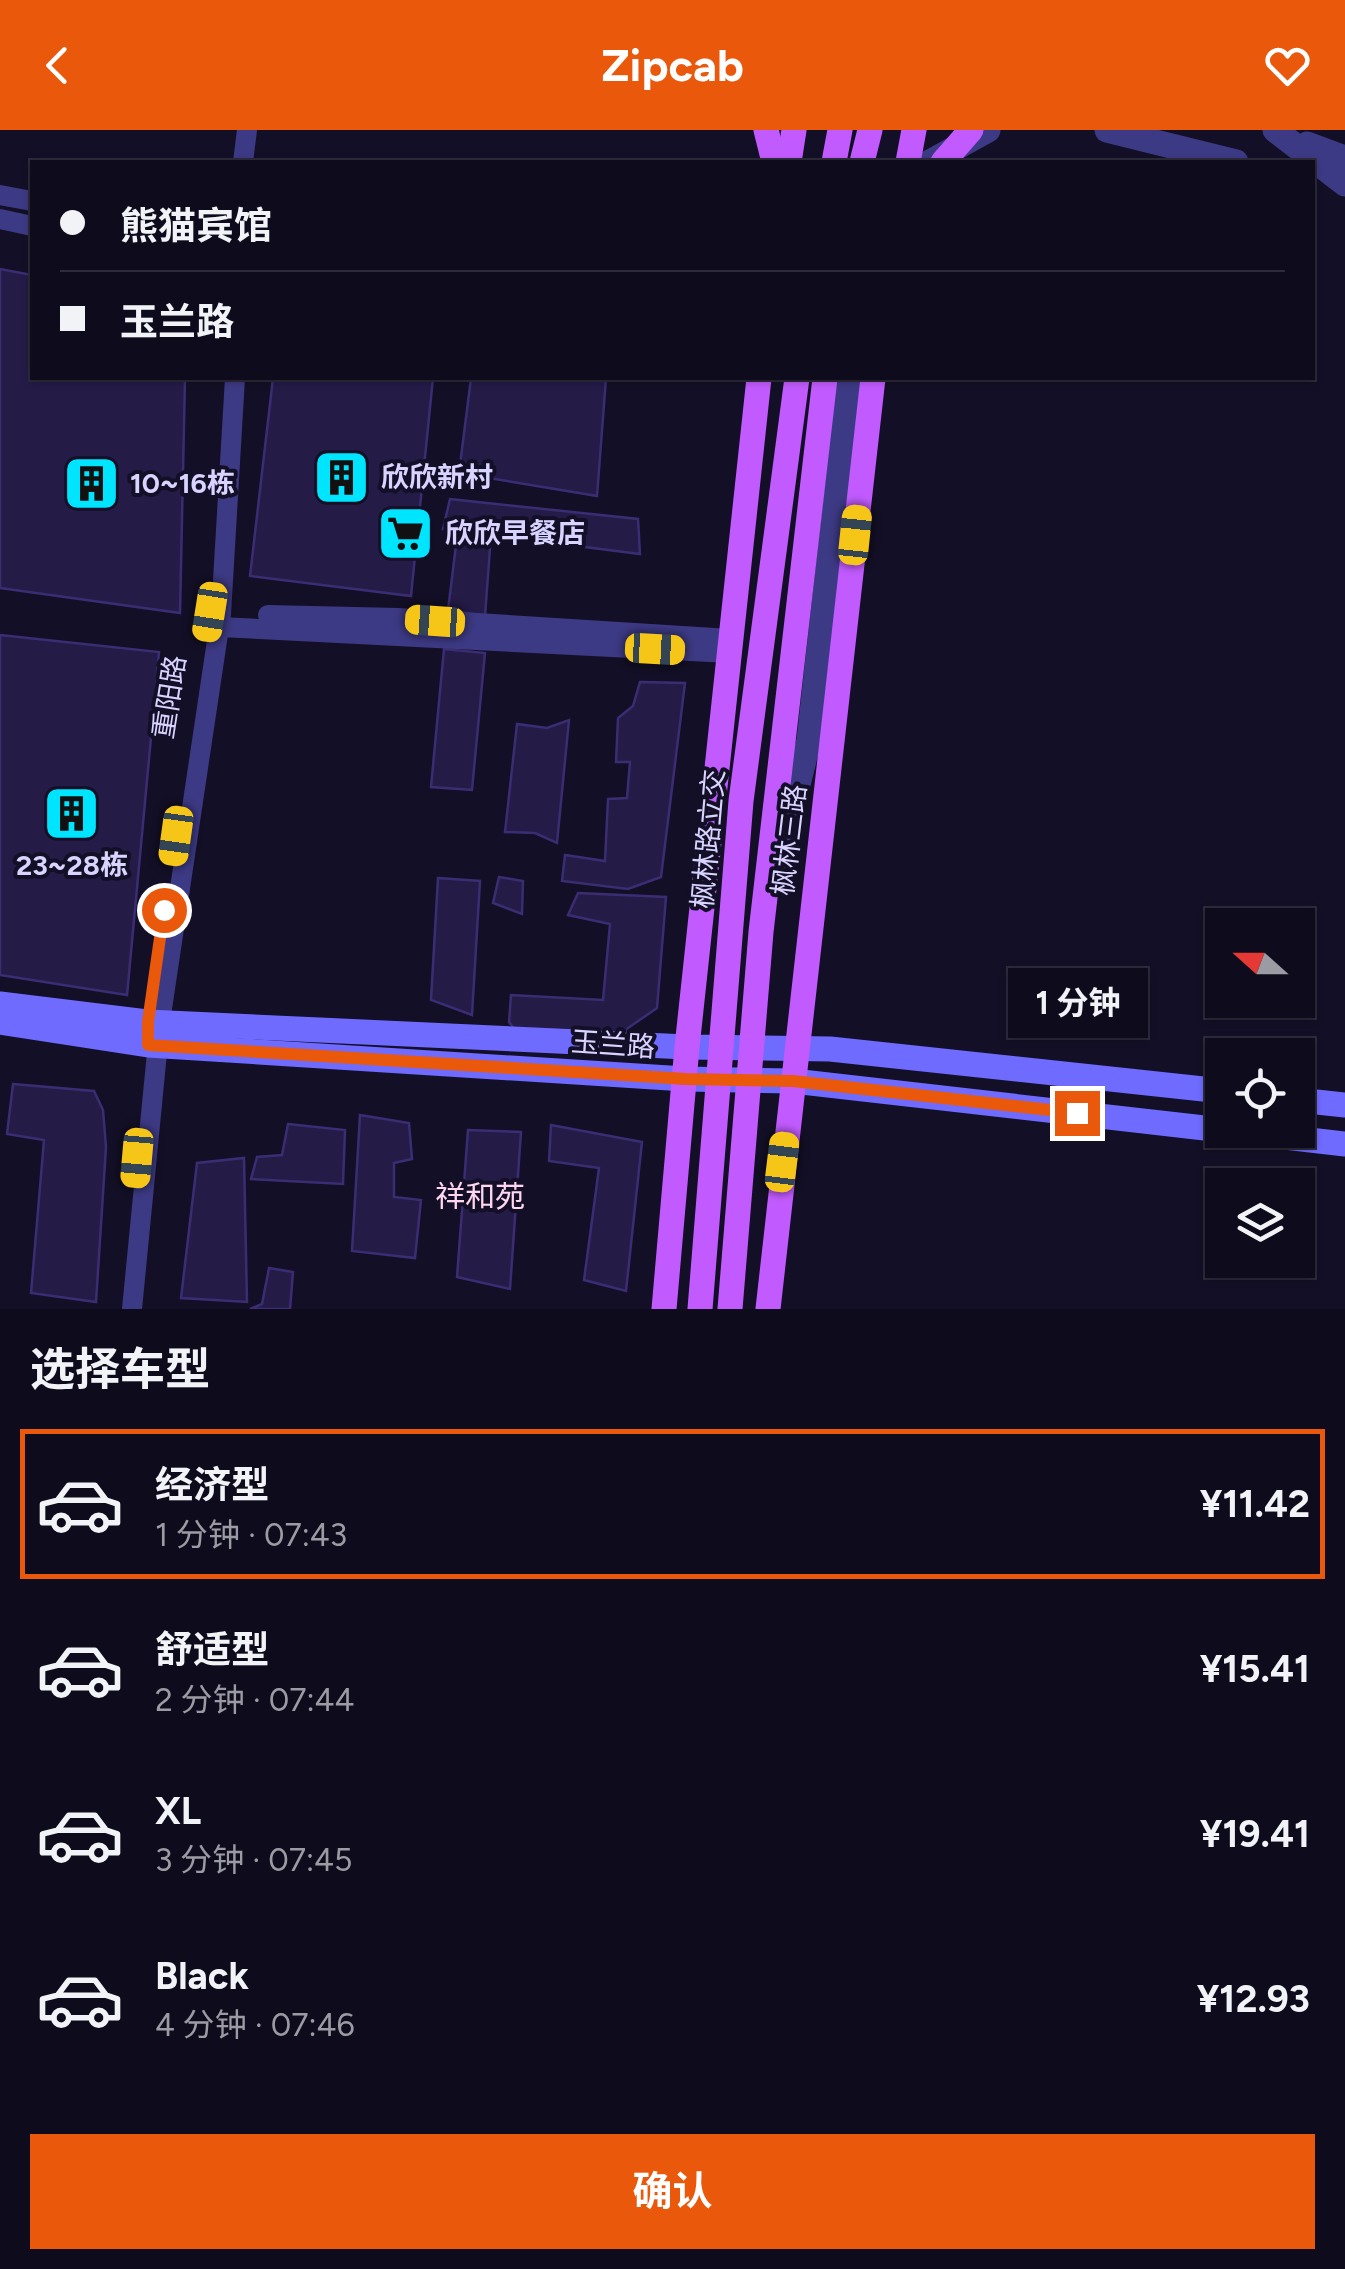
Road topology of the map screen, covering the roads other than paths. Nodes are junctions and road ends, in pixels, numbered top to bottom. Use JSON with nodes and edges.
{"nodes":[{"id":1,"x":248,"y":130,"type":"edge"},
{"id":2,"x":260,"y":130,"type":"edge"},
{"id":3,"x":766,"y":130,"type":"edge"},
{"id":4,"x":794,"y":130,"type":"edge"},
{"id":5,"x":840,"y":130,"type":"edge"},
{"id":6,"x":870,"y":130,"type":"edge"},
{"id":7,"x":914,"y":130,"type":"edge"},
{"id":8,"x":970,"y":130,"type":"edge"},
{"id":9,"x":988,"y":130,"type":"edge"},
{"id":10,"x":1106,"y":130,"type":"edge"},
{"id":11,"x":1277,"y":132,"type":"edge"},
{"id":12,"x":1345,"y":158,"type":"edge"},
{"id":13,"x":243,"y":160,"type":"edge"},
{"id":14,"x":255,"y":160,"type":"edge"},
{"id":15,"x":774,"y":160,"type":"edge"},
{"id":16,"x":789,"y":160,"type":"edge"},
{"id":17,"x":834,"y":160,"type":"edge"},
{"id":18,"x":862,"y":160,"type":"edge"},
{"id":19,"x":908,"y":160,"type":"edge"},
{"id":20,"x":934,"y":160,"type":"edge"},
{"id":21,"x":945,"y":160,"type":"edge"},
{"id":22,"x":1228,"y":160,"type":"edge"},
{"id":23,"x":1311,"y":160,"type":"edge"},
{"id":24,"x":1315,"y":163,"type":"edge"},
{"id":25,"x":1315,"y":183,"type":"edge"},
{"id":26,"x":1345,"y":188,"type":"edge"},
{"id":27,"x":0,"y":194,"type":"edge"},
{"id":28,"x":30,"y":202,"type":"edge"},
{"id":29,"x":0,"y":220,"type":"edge"},
{"id":30,"x":30,"y":226,"type":"edge"},
{"id":31,"x":222,"y":380,"type":"edge"},
{"id":32,"x":235,"y":380,"type":"edge"},
{"id":33,"x":759,"y":380,"type":"edge"},
{"id":34,"x":797,"y":380,"type":"edge"},
{"id":35,"x":825,"y":380,"type":"edge"},
{"id":36,"x":849,"y":380,"type":"edge"},
{"id":37,"x":873,"y":380,"type":"edge"},
{"id":38,"x":221,"y":620,"type":"junction"},
{"id":39,"x":730,"y":646,"type":"junction"},
{"id":40,"x":761,"y":932,"type":"junction"},
{"id":41,"x":0,"y":1004,"type":"edge"},
{"id":42,"x":0,"y":1022,"type":"edge"},
{"id":43,"x":154,"y":1033,"type":"junction"},
{"id":44,"x":686,"y":1047,"type":"junction"},
{"id":45,"x":796,"y":1047,"type":"junction"},
{"id":46,"x":686,"y":1079,"type":"junction"},
{"id":47,"x":793,"y":1081,"type":"junction"},
{"id":48,"x":1205,"y":1089,"type":"edge"},
{"id":49,"x":1315,"y":1102,"type":"edge"},
{"id":50,"x":1345,"y":1105,"type":"edge"},
{"id":51,"x":1205,"y":1128,"type":"edge"},
{"id":52,"x":1315,"y":1141,"type":"edge"},
{"id":53,"x":1345,"y":1144,"type":"edge"},
{"id":54,"x":122,"y":1309,"type":"edge"},
{"id":55,"x":132,"y":1309,"type":"edge"},
{"id":56,"x":664,"y":1309,"type":"edge"},
{"id":57,"x":700,"y":1309,"type":"edge"},
{"id":58,"x":730,"y":1309,"type":"edge"},
{"id":59,"x":768,"y":1309,"type":"edge"}],
"edges":[{"from":1,"to":13,"type":"street"},
{"from":2,"to":14,"type":"street"},
{"from":3,"to":15,"type":"main road"},
{"from":4,"to":16,"type":"main road"},
{"from":5,"to":17,"type":"main road"},
{"from":6,"to":18,"type":"main road"},
{"from":7,"to":19,"type":"main road"},
{"from":8,"to":21,"type":"main road"},
{"from":9,"to":20,"type":"street"},
{"from":10,"to":22,"type":"street"},
{"from":11,"to":12,"type":"street"},
{"from":11,"to":23,"type":"street"},
{"from":24,"to":26,"type":"street"},
{"from":25,"to":26,"type":"street"},
{"from":27,"to":28,"type":"street"},
{"from":29,"to":30,"type":"street"},
{"from":31,"to":43,"type":"street","name":"重阳路"},
{"from":32,"to":38,"type":"street","name":"重阳路"},
{"from":33,"to":39,"type":"main road"},
{"from":34,"to":57,"type":"main road","name":"枫林路立交"},
{"from":35,"to":40,"type":"main road"},
{"from":36,"to":40,"type":"street"},
{"from":37,"to":45,"type":"main road","name":"枫林三路"},
{"from":38,"to":39,"type":"street"},
{"from":38,"to":43,"type":"street","name":"重阳路"},
{"from":39,"to":44,"type":"main road"},
{"from":40,"to":58,"type":"main road"},
{"from":41,"to":43,"type":"main road","name":"玉兰路"},
{"from":42,"to":43,"type":"main road","name":"玉兰路"},
{"from":43,"to":44,"type":"main road","name":"玉兰路"},
{"from":43,"to":46,"type":"main road","name":"玉兰路"},
{"from":43,"to":54,"type":"street"},
{"from":43,"to":55,"type":"street"},
{"from":44,"to":45,"type":"main road","name":"玉兰路"},
{"from":44,"to":46,"type":"main road"},
{"from":45,"to":47,"type":"main road","name":"枫林三路"},
{"from":45,"to":48,"type":"main road","name":"玉兰路"},
{"from":46,"to":47,"type":"main road","name":"玉兰路"},
{"from":46,"to":56,"type":"main road"},
{"from":47,"to":51,"type":"main road","name":"玉兰路"},
{"from":47,"to":59,"type":"main road","name":"枫林三路"},
{"from":49,"to":50,"type":"main road"},
{"from":52,"to":53,"type":"main road","name":"玉兰路"}]}
